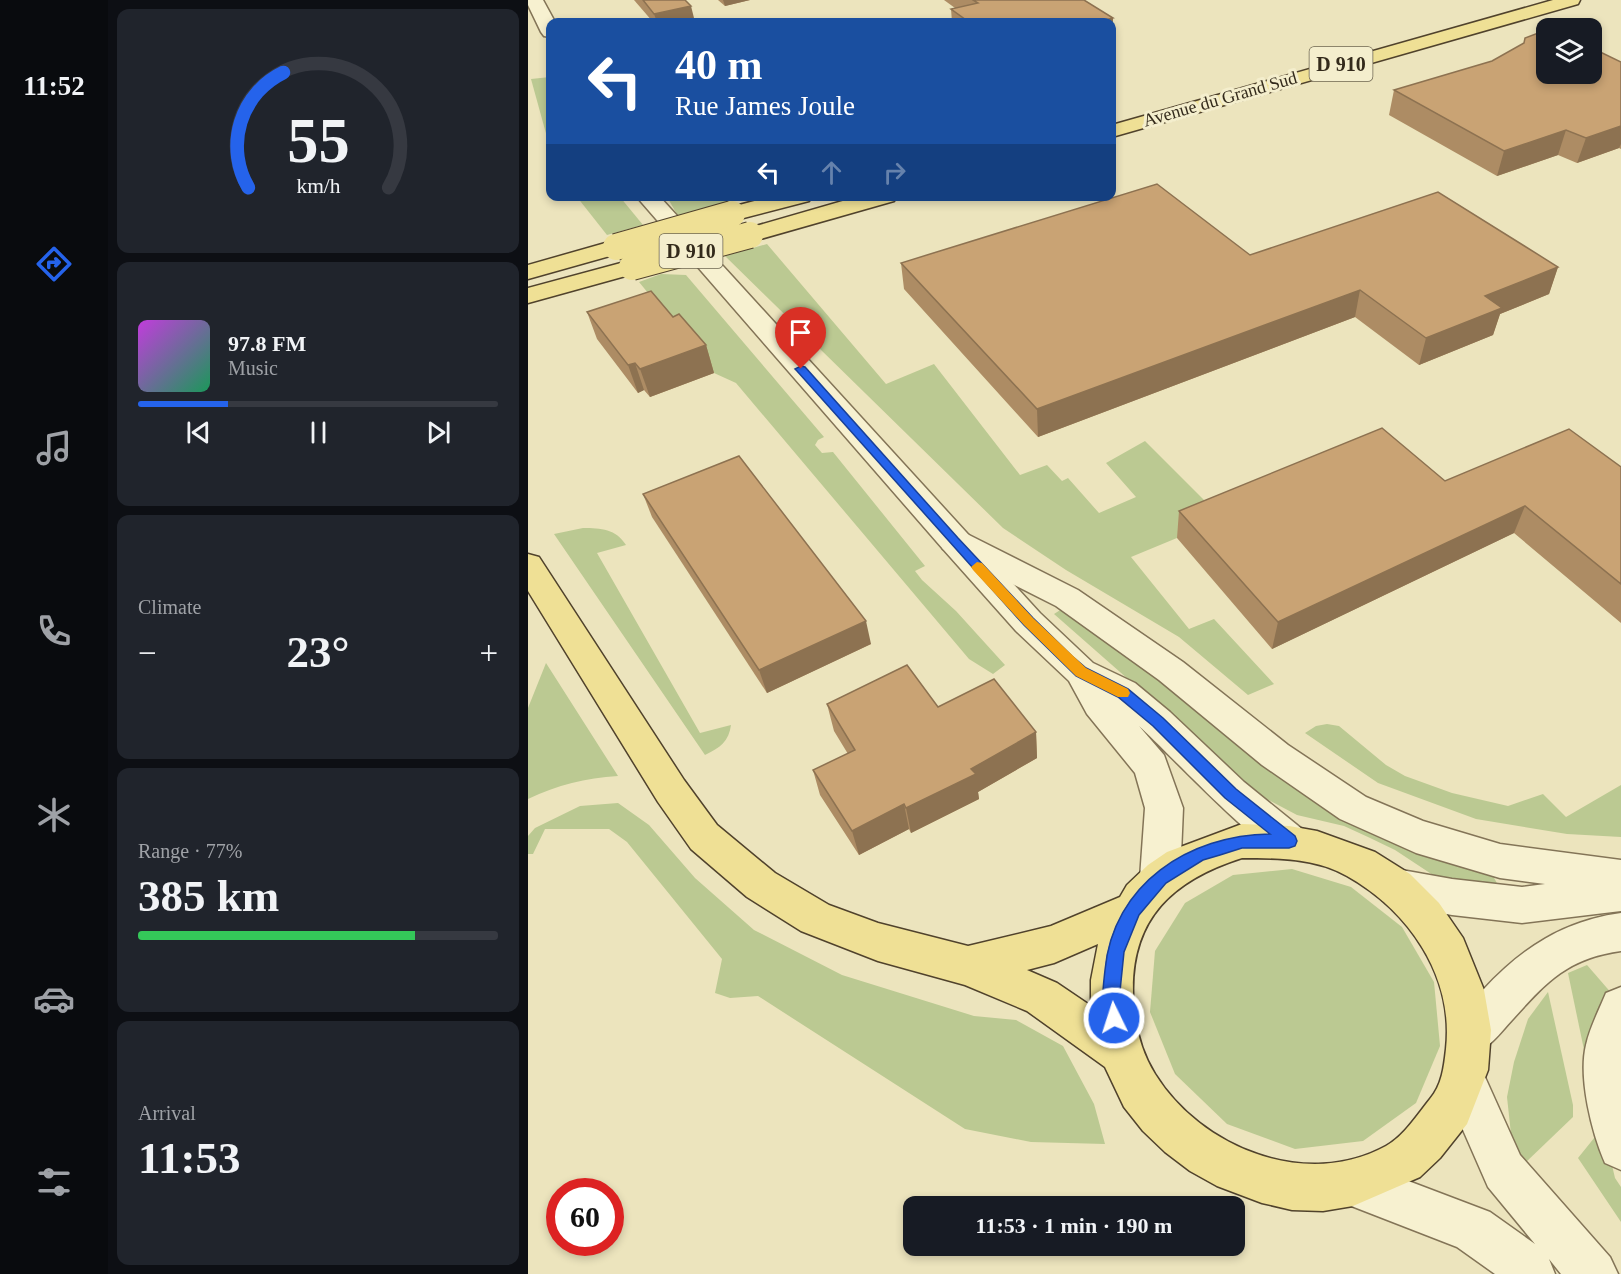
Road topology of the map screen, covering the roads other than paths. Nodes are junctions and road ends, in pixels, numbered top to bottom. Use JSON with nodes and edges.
{"nodes":[{"id":1,"x":532,"y":0,"type":"edge"},
{"id":2,"x":1531,"y":0,"type":"edge"},
{"id":3,"x":1572,"y":0,"type":"edge"},
{"id":4,"x":546,"y":23,"type":"edge"},
{"id":5,"x":1116,"y":114,"type":"edge"},
{"id":6,"x":1116,"y":130,"type":"edge"},
{"id":7,"x":651,"y":201,"type":"edge"},
{"id":8,"x":782,"y":201,"type":"edge"},
{"id":9,"x":869,"y":201,"type":"edge"},
{"id":10,"x":530,"y":271,"type":"edge"},
{"id":11,"x":528,"y":296,"type":"edge"},
{"id":12,"x":954,"y":541,"type":"junction"},
{"id":13,"x":528,"y":565,"type":"edge"},
{"id":14,"x":1081,"y":672,"type":"junction"},
{"id":15,"x":1289,"y":841,"type":"junction"},
{"id":16,"x":1621,"y":877,"type":"edge"},
{"id":17,"x":1160,"y":878,"type":"junction"},
{"id":18,"x":1396,"y":886,"type":"junction"},
{"id":19,"x":1621,"y":892,"type":"edge"},
{"id":20,"x":1133,"y":910,"type":"junction"},
{"id":21,"x":1621,"y":932,"type":"edge"},
{"id":22,"x":968,"y":966,"type":"junction"},
{"id":23,"x":1621,"y":1008,"type":"edge"},
{"id":24,"x":1472,"y":1034,"type":"junction"},
{"id":25,"x":1121,"y":1052,"type":"junction"},
{"id":26,"x":1464,"y":1082,"type":"junction"},
{"id":27,"x":1621,"y":1147,"type":"edge"},
{"id":28,"x":1353,"y":1183,"type":"junction"},
{"id":29,"x":1530,"y":1274,"type":"edge"},
{"id":30,"x":1593,"y":1274,"type":"edge"}],
"edges":[{"from":1,"to":4,"type":"street"},
{"from":2,"to":5,"type":"main road","name":"Avenue du Grand Sud"},
{"from":3,"to":6,"type":"main road","name":"Avenue du Grand Sud","number":"D 910"},
{"from":7,"to":12,"type":"street"},
{"from":8,"to":10,"type":"main road","number":"D 910","bridge":true},
{"from":9,"to":11,"type":"main road","number":"D 910","bridge":true},
{"from":12,"to":14,"type":"street"},
{"from":12,"to":16,"type":"street"},
{"from":13,"to":22,"type":"main road"},
{"from":14,"to":15,"type":"street"},
{"from":14,"to":17,"type":"street"},
{"from":15,"to":17,"type":"main road"},
{"from":15,"to":18,"type":"main road"},
{"from":17,"to":20,"type":"main road"},
{"from":18,"to":19,"type":"street"},
{"from":18,"to":24,"type":"main road"},
{"from":20,"to":22,"type":"main road"},
{"from":20,"to":25,"type":"main road"},
{"from":21,"to":24,"type":"street"},
{"from":22,"to":25,"type":"main road"},
{"from":23,"to":27,"type":"street"},
{"from":24,"to":26,"type":"main road"},
{"from":25,"to":28,"type":"main road"},
{"from":26,"to":28,"type":"main road"},
{"from":26,"to":30,"type":"street"},
{"from":28,"to":29,"type":"street"}]}
